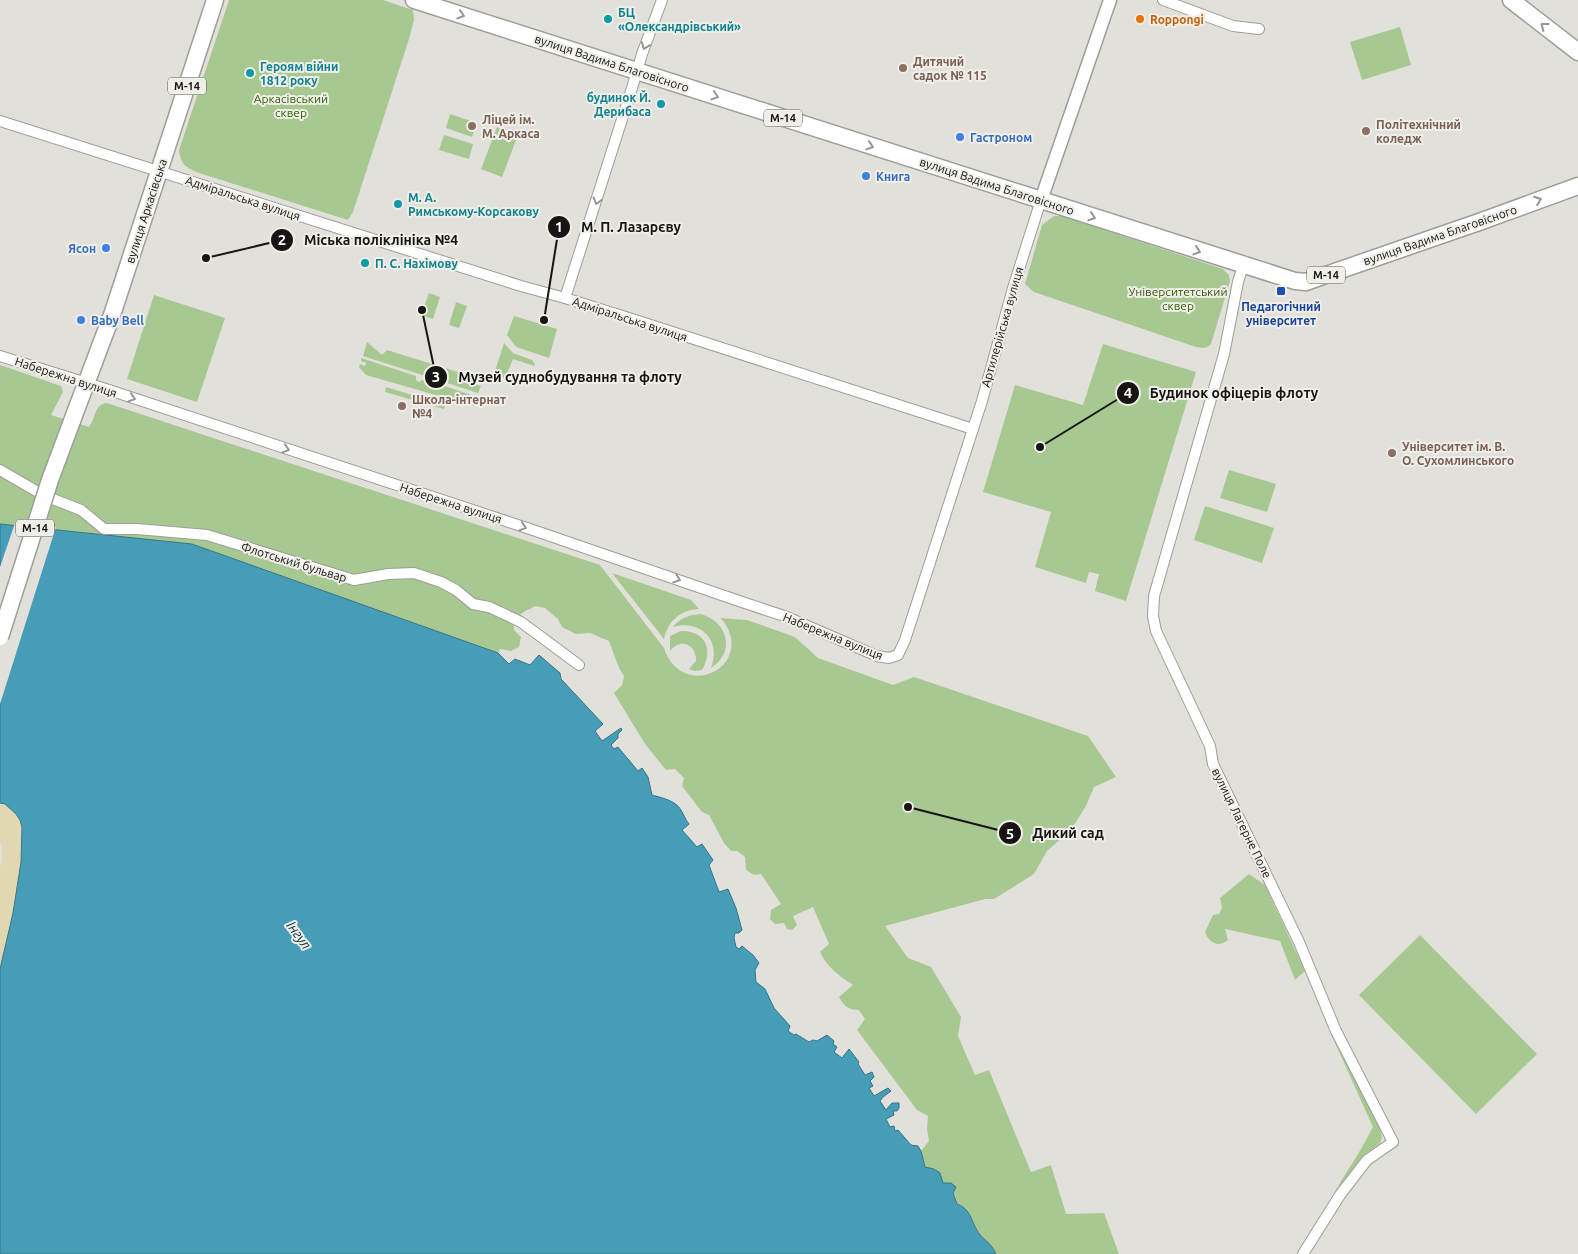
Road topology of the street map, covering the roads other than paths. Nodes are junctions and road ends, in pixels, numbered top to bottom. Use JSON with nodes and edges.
{"nodes":[{"id":1,"x":215,"y":0,"type":"edge"},
{"id":2,"x":414,"y":0,"type":"edge"},
{"id":3,"x":662,"y":0,"type":"edge"},
{"id":4,"x":1110,"y":0,"type":"edge"},
{"id":5,"x":1163,"y":0,"type":"edge"},
{"id":6,"x":1510,"y":0,"type":"edge"},
{"id":7,"x":1259,"y":29,"type":"dead end"},
{"id":8,"x":1578,"y":52,"type":"edge"},
{"id":9,"x":636,"y":71,"type":"junction"},
{"id":10,"x":0,"y":121,"type":"edge"},
{"id":11,"x":159,"y":171,"type":"junction"},
{"id":12,"x":1578,"y":186,"type":"edge"},
{"id":13,"x":1041,"y":200,"type":"junction"},
{"id":14,"x":1243,"y":266,"type":"junction"},
{"id":15,"x":565,"y":298,"type":"junction"},
{"id":16,"x":0,"y":356,"type":"edge"},
{"id":17,"x":85,"y":383,"type":"junction"},
{"id":18,"x":973,"y":429,"type":"junction"},
{"id":19,"x":0,"y":470,"type":"edge"},
{"id":20,"x":0,"y":637,"type":"edge"},
{"id":21,"x":898,"y":655,"type":"joint"},
{"id":22,"x":580,"y":665,"type":"dead end"},
{"id":23,"x":1303,"y":1254,"type":"edge"}],
"edges":[{"from":1,"to":11,"type":"highway","name":"вулиця Аркасівська","number":"М-14"},
{"from":2,"to":9,"type":"highway","name":"вулиця Вадима Благовісного","number":"М-14","one_way":true},
{"from":3,"to":9,"type":"street","one_way":true},
{"from":4,"to":13,"type":"street","name":"Артилерійська вулиця"},
{"from":5,"to":7,"type":"street"},
{"from":8,"to":6,"type":"highway","one_way":true},
{"from":9,"to":13,"type":"highway","name":"вулиця Вадима Благовісного","number":"М-14","one_way":true},
{"from":9,"to":15,"type":"street","one_way":true},
{"from":10,"to":11,"type":"street","name":"Адміральська вулиця"},
{"from":11,"to":15,"type":"street","name":"Адміральська вулиця"},
{"from":11,"to":17,"type":"highway","name":"вулиця Аркасівська","number":"М-14"},
{"from":14,"to":12,"type":"highway","name":"вулиця Вадима Благовісного","number":"М-14","one_way":true},
{"from":13,"to":14,"type":"highway","name":"вулиця Вадима Благовісного","number":"М-14","one_way":true},
{"from":13,"to":18,"type":"street","name":"Артилерійська вулиця"},
{"from":14,"to":23,"type":"street","name":"вулиця Лагерне Поле"},
{"from":15,"to":18,"type":"street","name":"Адміральська вулиця"},
{"from":16,"to":17,"type":"street","name":"Набережна вулиця"},
{"from":17,"to":20,"type":"highway","name":"вулиця Аркасівська","number":"М-14","bridge":true},
{"from":17,"to":21,"type":"street","name":"Набережна вулиця","one_way":true},
{"from":18,"to":21,"type":"street","name":"Артилерійська вулиця"},
{"from":19,"to":22,"type":"street","name":"Флотський бульвар"}]}
